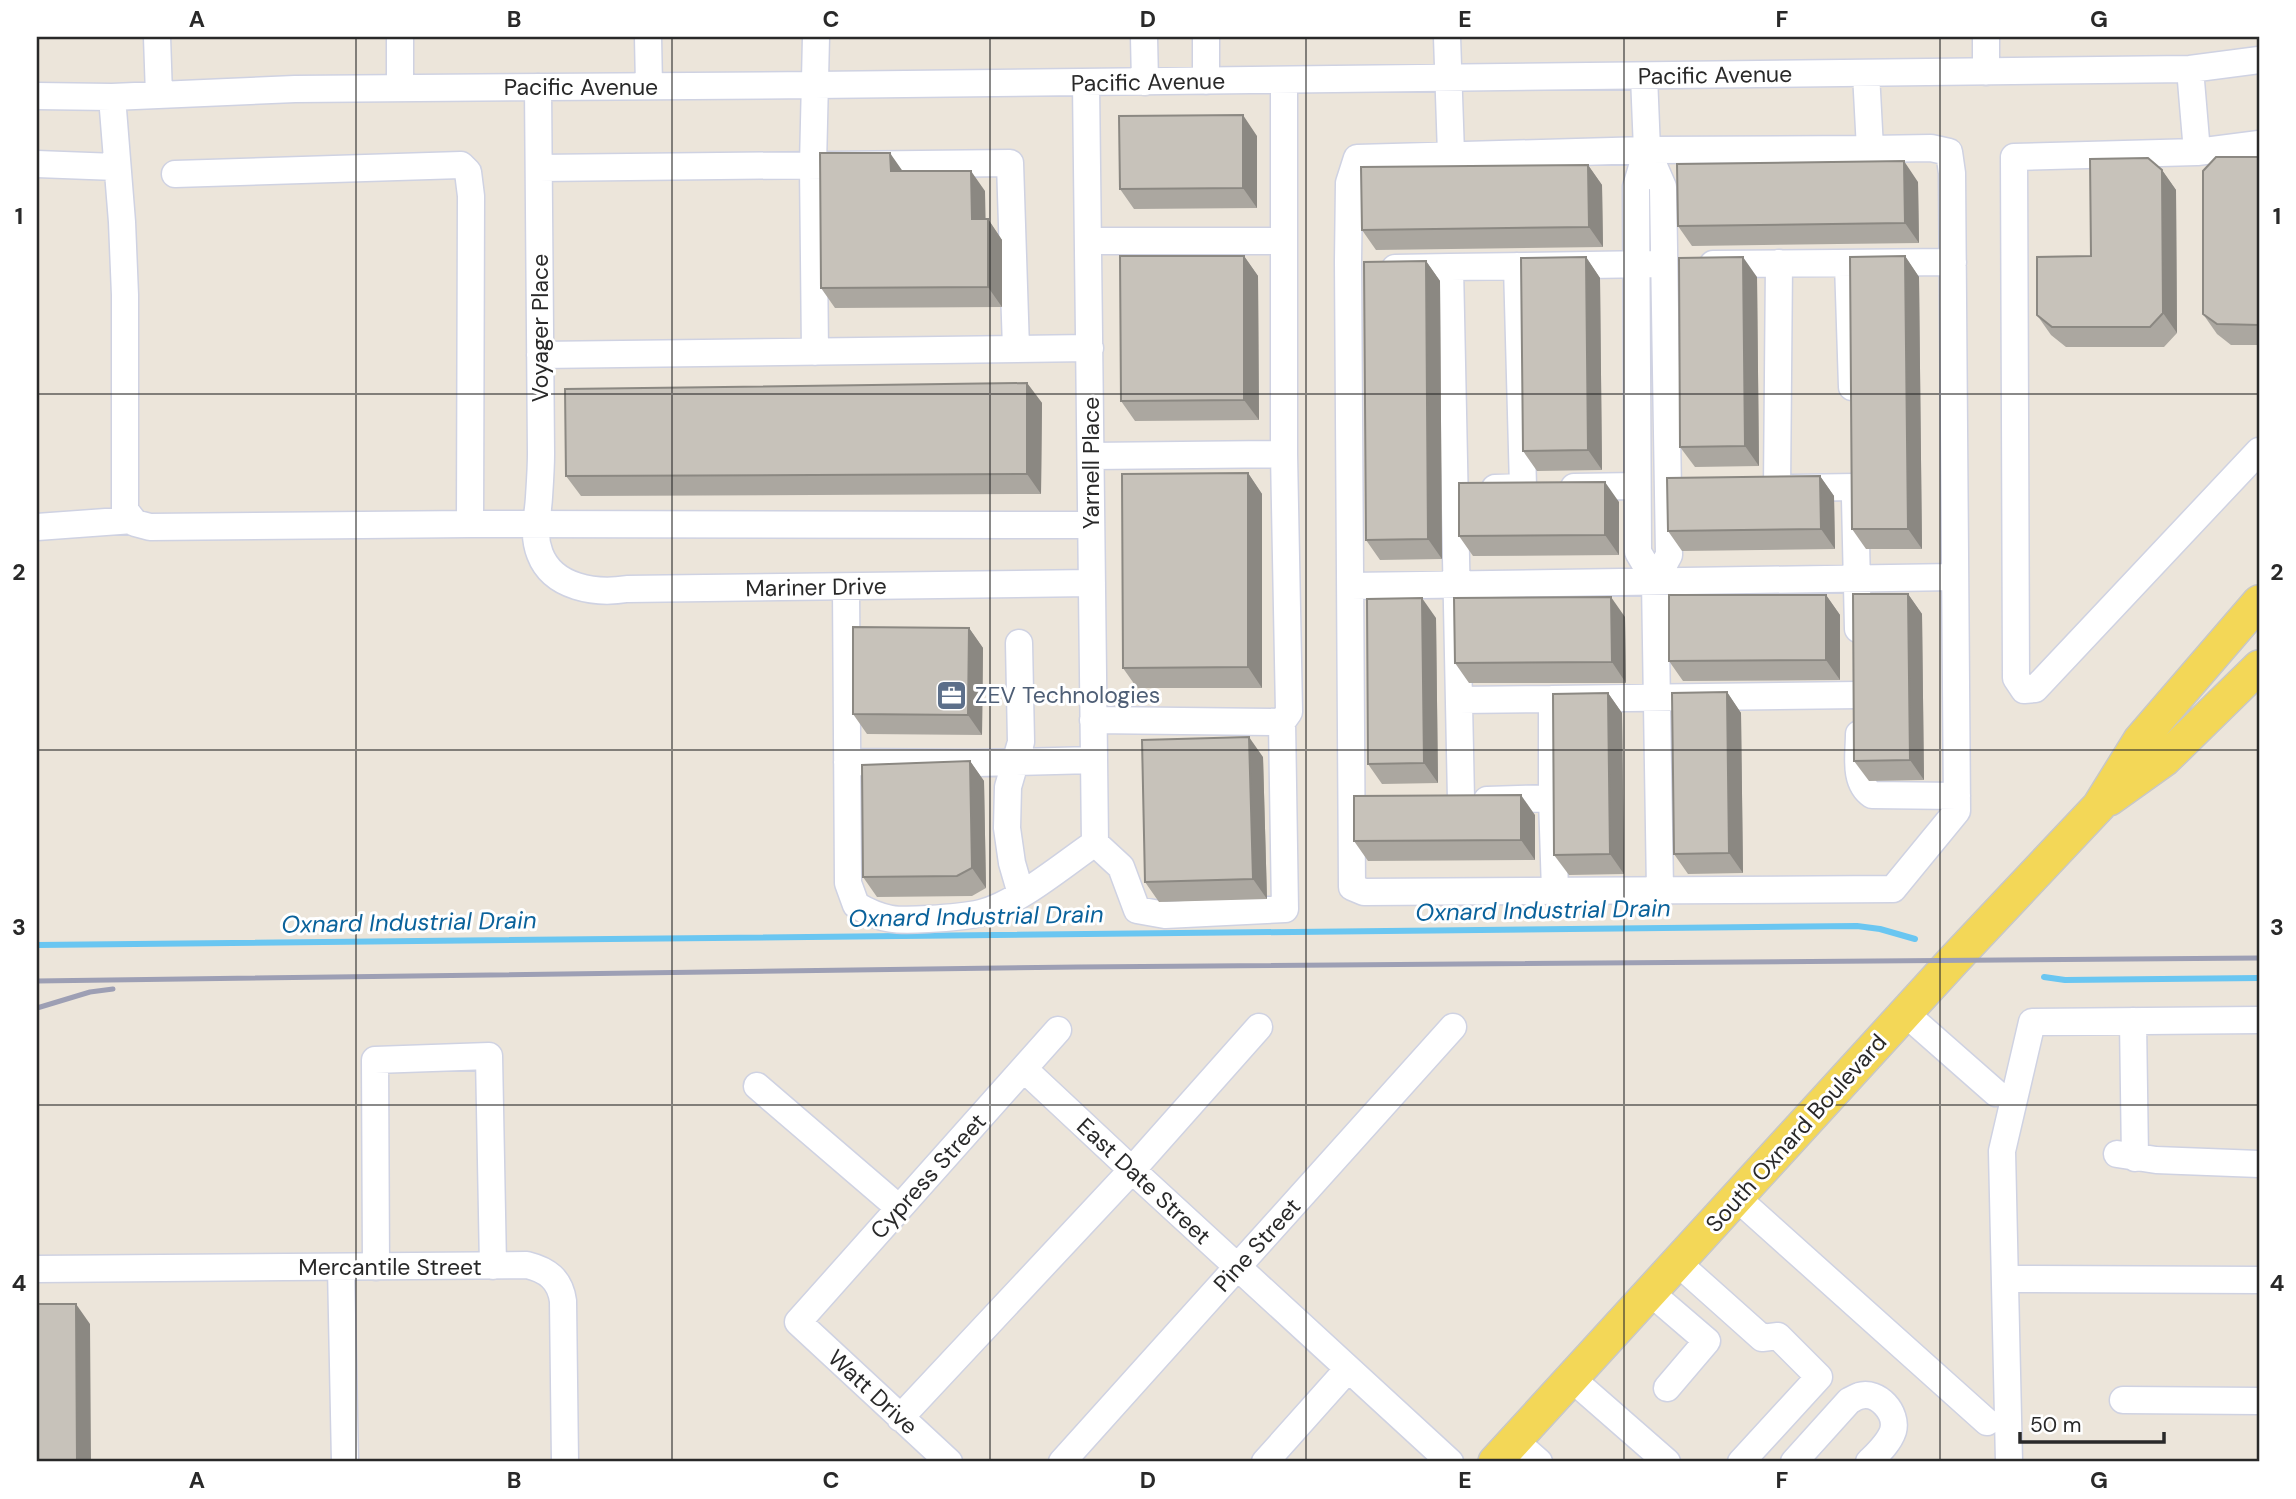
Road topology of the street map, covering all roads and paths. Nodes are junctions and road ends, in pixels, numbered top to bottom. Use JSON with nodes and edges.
{"nodes":[{"id":1,"x":157,"y":37,"type":"edge"},
{"id":2,"x":400,"y":37,"type":"edge"},
{"id":3,"x":648,"y":37,"type":"edge"},
{"id":4,"x":816,"y":37,"type":"edge"},
{"id":5,"x":1144,"y":37,"type":"edge"},
{"id":6,"x":1206,"y":37,"type":"edge"},
{"id":7,"x":1447,"y":37,"type":"edge"},
{"id":8,"x":1986,"y":37,"type":"edge"},
{"id":9,"x":2259,"y":60,"type":"edge"},
{"id":10,"x":2190,"y":69,"type":"junction"},
{"id":11,"x":1986,"y":72,"type":"junction"},
{"id":12,"x":1866,"y":73,"type":"junction"},
{"id":13,"x":1644,"y":76,"type":"junction"},
{"id":14,"x":1448,"y":79,"type":"junction"},
{"id":15,"x":1284,"y":80,"type":"junction"},
{"id":16,"x":1206,"y":81,"type":"junction"},
{"id":17,"x":1145,"y":82,"type":"junction"},
{"id":18,"x":1086,"y":83,"type":"junction"},
{"id":19,"x":815,"y":85,"type":"junction"},
{"id":20,"x":649,"y":86,"type":"junction"},
{"id":21,"x":538,"y":87,"type":"junction"},
{"id":22,"x":400,"y":88,"type":"junction"},
{"id":23,"x":159,"y":95,"type":"junction"},
{"id":24,"x":37,"y":96,"type":"edge"},
{"id":25,"x":112,"y":97,"type":"junction"},
{"id":26,"x":2259,"y":144,"type":"edge"},
{"id":27,"x":1870,"y":149,"type":"junction"},
{"id":28,"x":1647,"y":150,"type":"junction"},
{"id":29,"x":2197,"y":152,"type":"junction"},
{"id":30,"x":1451,"y":154,"type":"junction"},
{"id":31,"x":37,"y":164,"type":"edge"},
{"id":32,"x":813,"y":164,"type":"junction"},
{"id":33,"x":116,"y":167,"type":"junction"},
{"id":34,"x":539,"y":168,"type":"junction"},
{"id":35,"x":175,"y":174,"type":"dead end"},
{"id":36,"x":1089,"y":241,"type":"junction"},
{"id":37,"x":1284,"y":241,"type":"junction"},
{"id":38,"x":1953,"y":262,"type":"junction"},
{"id":39,"x":1779,"y":263,"type":"junction"},
{"id":40,"x":1848,"y":263,"type":"junction"},
{"id":41,"x":1665,"y":264,"type":"junction"},
{"id":42,"x":1636,"y":265,"type":"junction"},
{"id":43,"x":1517,"y":266,"type":"junction"},
{"id":44,"x":1450,"y":267,"type":"junction"},
{"id":45,"x":1348,"y":268,"type":"junction"},
{"id":46,"x":1090,"y":348,"type":"junction"},
{"id":47,"x":1016,"y":349,"type":"junction"},
{"id":48,"x":815,"y":352,"type":"junction"},
{"id":49,"x":540,"y":355,"type":"junction"},
{"id":50,"x":1853,"y":417,"type":"edge"},
{"id":51,"x":2259,"y":451,"type":"edge"},
{"id":52,"x":1284,"y":454,"type":"junction"},
{"id":53,"x":1091,"y":456,"type":"junction"},
{"id":54,"x":1854,"y":459,"type":"edge"},
{"id":55,"x":1637,"y":484,"type":"junction"},
{"id":56,"x":1668,"y":485,"type":"junction"},
{"id":57,"x":1855,"y":487,"type":"junction"},
{"id":58,"x":1523,"y":488,"type":"junction"},
{"id":59,"x":1777,"y":488,"type":"junction"},
{"id":60,"x":1455,"y":489,"type":"junction"},
{"id":61,"x":1695,"y":489,"type":"edge"},
{"id":62,"x":1750,"y":489,"type":"edge"},
{"id":63,"x":133,"y":520,"type":"junction"},
{"id":64,"x":470,"y":524,"type":"junction"},
{"id":65,"x":1091,"y":525,"type":"junction"},
{"id":66,"x":536,"y":526,"type":"junction"},
{"id":67,"x":37,"y":527,"type":"edge"},
{"id":68,"x":547,"y":566,"type":"joint"},
{"id":69,"x":1955,"y":577,"type":"junction"},
{"id":70,"x":1858,"y":579,"type":"junction"},
{"id":71,"x":1655,"y":582,"type":"junction"},
{"id":72,"x":1092,"y":583,"type":"junction"},
{"id":73,"x":1457,"y":584,"type":"junction"},
{"id":74,"x":1350,"y":586,"type":"junction"},
{"id":75,"x":846,"y":587,"type":"junction"},
{"id":76,"x":2259,"y":602,"type":"edge"},
{"id":77,"x":1019,"y":643,"type":"dead end"},
{"id":78,"x":2259,"y":667,"type":"edge"},
{"id":79,"x":1858,"y":674,"type":"junction"},
{"id":80,"x":1657,"y":698,"type":"junction"},
{"id":81,"x":1552,"y":699,"type":"junction"},
{"id":82,"x":1460,"y":700,"type":"junction"},
{"id":83,"x":1093,"y":720,"type":"junction"},
{"id":84,"x":1282,"y":722,"type":"junction"},
{"id":85,"x":1094,"y":760,"type":"junction"},
{"id":86,"x":1014,"y":761,"type":"junction"},
{"id":87,"x":847,"y":762,"type":"junction"},
{"id":88,"x":1957,"y":796,"type":"junction"},
{"id":89,"x":1552,"y":798,"type":"junction"},
{"id":90,"x":1434,"y":800,"type":"edge"},
{"id":91,"x":1461,"y":800,"type":"junction"},
{"id":92,"x":1352,"y":802,"type":"junction"},
{"id":93,"x":1380,"y":802,"type":"edge"},
{"id":94,"x":2099,"y":806,"type":"junction"},
{"id":95,"x":1095,"y":843,"type":"junction"},
{"id":96,"x":1660,"y":890,"type":"junction"},
{"id":97,"x":1555,"y":891,"type":"junction"},
{"id":98,"x":1021,"y":894,"type":"junction"},
{"id":99,"x":1905,"y":1013,"type":"junction"},
{"id":100,"x":2259,"y":1020,"type":"edge"},
{"id":101,"x":2133,"y":1021,"type":"junction"},
{"id":102,"x":1259,"y":1027,"type":"dead end"},
{"id":103,"x":1453,"y":1027,"type":"dead end"},
{"id":104,"x":1058,"y":1030,"type":"dead end"},
{"id":105,"x":1024,"y":1069,"type":"junction"},
{"id":106,"x":757,"y":1086,"type":"dead end"},
{"id":107,"x":1996,"y":1093,"type":"dead end"},
{"id":108,"x":2259,"y":1164,"type":"edge"},
{"id":109,"x":1132,"y":1170,"type":"junction"},
{"id":110,"x":1737,"y":1198,"type":"junction"},
{"id":111,"x":900,"y":1208,"type":"junction"},
{"id":112,"x":1678,"y":1263,"type":"junction"},
{"id":113,"x":493,"y":1266,"type":"junction"},
{"id":114,"x":341,"y":1267,"type":"junction"},
{"id":115,"x":376,"y":1267,"type":"junction"},
{"id":116,"x":1237,"y":1267,"type":"junction"},
{"id":117,"x":37,"y":1269,"type":"edge"},
{"id":118,"x":2005,"y":1279,"type":"junction"},
{"id":119,"x":2259,"y":1280,"type":"edge"},
{"id":120,"x":1650,"y":1293,"type":"junction"},
{"id":121,"x":798,"y":1322,"type":"joint"},
{"id":122,"x":1348,"y":1369,"type":"junction"},
{"id":123,"x":1572,"y":1379,"type":"junction"},
{"id":124,"x":1667,"y":1388,"type":"dead end"},
{"id":125,"x":2123,"y":1400,"type":"dead end"},
{"id":126,"x":2259,"y":1401,"type":"edge"},
{"id":127,"x":900,"y":1418,"type":"junction"},
{"id":128,"x":1987,"y":1422,"type":"dead end"},
{"id":129,"x":1516,"y":1455,"type":"edge"},
{"id":130,"x":345,"y":1462,"type":"edge"},
{"id":131,"x":565,"y":1462,"type":"edge"},
{"id":132,"x":949,"y":1462,"type":"edge"},
{"id":133,"x":1062,"y":1462,"type":"edge"},
{"id":134,"x":1265,"y":1462,"type":"edge"},
{"id":135,"x":1450,"y":1462,"type":"edge"},
{"id":136,"x":1667,"y":1462,"type":"edge"},
{"id":137,"x":1741,"y":1462,"type":"edge"},
{"id":138,"x":1794,"y":1462,"type":"edge"},
{"id":139,"x":1869,"y":1462,"type":"edge"},
{"id":140,"x":2009,"y":1462,"type":"edge"}],
"edges":[{"from":1,"to":23,"type":"street"},
{"from":2,"to":22,"type":"street"},
{"from":3,"to":20,"type":"street"},
{"from":4,"to":19,"type":"street"},
{"from":5,"to":17,"type":"street"},
{"from":6,"to":16,"type":"street"},
{"from":7,"to":14,"type":"street"},
{"from":8,"to":11,"type":"street"},
{"from":9,"to":10,"type":"street","name":"Pacific Avenue"},
{"from":10,"to":11,"type":"street","name":"Pacific Avenue"},
{"from":10,"to":29,"type":"street"},
{"from":11,"to":12,"type":"street","name":"Pacific Avenue"},
{"from":12,"to":13,"type":"street","name":"Pacific Avenue"},
{"from":12,"to":27,"type":"street"},
{"from":13,"to":14,"type":"street","name":"Pacific Avenue"},
{"from":13,"to":28,"type":"street"},
{"from":14,"to":15,"type":"street","name":"Pacific Avenue"},
{"from":14,"to":30,"type":"street"},
{"from":15,"to":16,"type":"street","name":"Pacific Avenue"},
{"from":15,"to":37,"type":"street"},
{"from":16,"to":17,"type":"street","name":"Pacific Avenue"},
{"from":17,"to":18,"type":"street","name":"Pacific Avenue"},
{"from":18,"to":19,"type":"street","name":"Pacific Avenue"},
{"from":18,"to":36,"type":"street","name":"Yarnell Place"},
{"from":19,"to":20,"type":"street","name":"Pacific Avenue"},
{"from":19,"to":32,"type":"street"},
{"from":20,"to":21,"type":"street","name":"Pacific Avenue"},
{"from":21,"to":22,"type":"street","name":"Pacific Avenue"},
{"from":21,"to":34,"type":"street","name":"Voyager Place"},
{"from":22,"to":23,"type":"street","name":"Pacific Avenue"},
{"from":23,"to":25,"type":"street","name":"Pacific Avenue"},
{"from":24,"to":25,"type":"street","name":"Pacific Avenue"},
{"from":25,"to":33,"type":"street"},
{"from":26,"to":29,"type":"street"},
{"from":27,"to":28,"type":"street"},
{"from":27,"to":38,"type":"street"},
{"from":28,"to":30,"type":"street"},
{"from":28,"to":41,"type":"street"},
{"from":28,"to":42,"type":"street"},
{"from":29,"to":51,"type":"street"},
{"from":30,"to":45,"type":"street"},
{"from":31,"to":33,"type":"street"},
{"from":32,"to":34,"type":"street"},
{"from":32,"to":47,"type":"street"},
{"from":32,"to":48,"type":"street"},
{"from":33,"to":63,"type":"street"},
{"from":34,"to":49,"type":"street","name":"Voyager Place"},
{"from":35,"to":64,"type":"street"},
{"from":36,"to":37,"type":"street"},
{"from":36,"to":46,"type":"street","name":"Yarnell Place"},
{"from":37,"to":52,"type":"street"},
{"from":38,"to":40,"type":"street"},
{"from":38,"to":69,"type":"street"},
{"from":39,"to":40,"type":"street"},
{"from":39,"to":41,"type":"street"},
{"from":39,"to":59,"type":"street"},
{"from":40,"to":50,"type":"street"},
{"from":41,"to":42,"type":"street"},
{"from":41,"to":56,"type":"street"},
{"from":42,"to":43,"type":"street"},
{"from":42,"to":55,"type":"street"},
{"from":43,"to":44,"type":"street"},
{"from":43,"to":58,"type":"street"},
{"from":44,"to":45,"type":"street"},
{"from":44,"to":60,"type":"street"},
{"from":45,"to":74,"type":"street"},
{"from":46,"to":47,"type":"street"},
{"from":46,"to":53,"type":"street","name":"Yarnell Place"},
{"from":47,"to":48,"type":"street"},
{"from":48,"to":49,"type":"street"},
{"from":49,"to":66,"type":"street","name":"Voyager Place"},
{"from":52,"to":53,"type":"street"},
{"from":52,"to":84,"type":"street"},
{"from":53,"to":65,"type":"street","name":"Yarnell Place"},
{"from":54,"to":57,"type":"street"},
{"from":55,"to":56,"type":"street"},
{"from":55,"to":58,"type":"street"},
{"from":55,"to":71,"type":"street"},
{"from":56,"to":61,"type":"street"},
{"from":56,"to":71,"type":"street"},
{"from":57,"to":59,"type":"street"},
{"from":57,"to":70,"type":"street"},
{"from":58,"to":60,"type":"street"},
{"from":59,"to":62,"type":"street"},
{"from":60,"to":73,"type":"street"},
{"from":63,"to":64,"type":"street"},
{"from":63,"to":67,"type":"street"},
{"from":64,"to":66,"type":"street"},
{"from":65,"to":66,"type":"street"},
{"from":65,"to":72,"type":"street","name":"Yarnell Place"},
{"from":66,"to":68,"type":"street","name":"Voyager Place"},
{"from":68,"to":75,"type":"street","name":"Mariner Drive"},
{"from":69,"to":70,"type":"street"},
{"from":69,"to":88,"type":"street"},
{"from":70,"to":71,"type":"street"},
{"from":70,"to":79,"type":"street"},
{"from":71,"to":73,"type":"street"},
{"from":71,"to":80,"type":"street"},
{"from":72,"to":75,"type":"street","name":"Mariner Drive"},
{"from":72,"to":83,"type":"street","name":"Yarnell Place"},
{"from":73,"to":74,"type":"street"},
{"from":73,"to":82,"type":"street"},
{"from":74,"to":92,"type":"street"},
{"from":75,"to":87,"type":"street"},
{"from":76,"to":94,"type":"main road","name":"South Oxnard Boulevard"},
{"from":77,"to":86,"type":"street"},
{"from":78,"to":94,"type":"main road","name":"South Oxnard Boulevard"},
{"from":79,"to":80,"type":"street"},
{"from":79,"to":88,"type":"street"},
{"from":80,"to":81,"type":"street"},
{"from":80,"to":96,"type":"street"},
{"from":81,"to":82,"type":"street"},
{"from":81,"to":89,"type":"street"},
{"from":82,"to":91,"type":"street"},
{"from":83,"to":84,"type":"street"},
{"from":83,"to":85,"type":"street","name":"Yarnell Place"},
{"from":84,"to":95,"type":"street"},
{"from":85,"to":86,"type":"street"},
{"from":85,"to":95,"type":"street","name":"Yarnell Place"},
{"from":86,"to":87,"type":"street"},
{"from":86,"to":98,"type":"street"},
{"from":87,"to":98,"type":"street"},
{"from":88,"to":96,"type":"street"},
{"from":89,"to":91,"type":"street"},
{"from":89,"to":97,"type":"street"},
{"from":90,"to":91,"type":"street"},
{"from":92,"to":93,"type":"street"},
{"from":92,"to":97,"type":"street"},
{"from":94,"to":99,"type":"main road","name":"South Oxnard Boulevard"},
{"from":95,"to":98,"type":"street"},
{"from":96,"to":97,"type":"street"},
{"from":99,"to":107,"type":"street"},
{"from":99,"to":110,"type":"main road","name":"South Oxnard Boulevard"},
{"from":100,"to":101,"type":"street"},
{"from":101,"to":108,"type":"street"},
{"from":101,"to":118,"type":"street"},
{"from":102,"to":109,"type":"street"},
{"from":103,"to":116,"type":"street","name":"Pine Street"},
{"from":104,"to":105,"type":"street","name":"Cypress Street"},
{"from":105,"to":109,"type":"street","name":"East Date Street"},
{"from":105,"to":111,"type":"street","name":"Cypress Street"},
{"from":106,"to":111,"type":"street"},
{"from":109,"to":116,"type":"street","name":"East Date Street"},
{"from":109,"to":127,"type":"street"},
{"from":110,"to":112,"type":"main road","name":"South Oxnard Boulevard"},
{"from":110,"to":128,"type":"street"},
{"from":111,"to":121,"type":"street","name":"Cypress Street"},
{"from":112,"to":120,"type":"main road","name":"South Oxnard Boulevard"},
{"from":112,"to":137,"type":"street"},
{"from":113,"to":115,"type":"street","name":"Mercantile Street"},
{"from":113,"to":115,"type":"street"},
{"from":113,"to":131,"type":"street","name":"Mercantile Street"},
{"from":114,"to":115,"type":"street","name":"Mercantile Street"},
{"from":114,"to":117,"type":"street","name":"Mercantile Street"},
{"from":114,"to":130,"type":"street"},
{"from":116,"to":122,"type":"street","name":"East Date Street"},
{"from":116,"to":133,"type":"street","name":"Pine Street"},
{"from":118,"to":119,"type":"street"},
{"from":118,"to":140,"type":"street"},
{"from":120,"to":123,"type":"main road","name":"South Oxnard Boulevard"},
{"from":120,"to":124,"type":"street"},
{"from":121,"to":127,"type":"street","name":"Watt Drive"},
{"from":122,"to":134,"type":"street"},
{"from":122,"to":135,"type":"street","name":"East Date Street"},
{"from":123,"to":129,"type":"main road","name":"South Oxnard Boulevard"},
{"from":123,"to":136,"type":"street"},
{"from":125,"to":126,"type":"street"},
{"from":127,"to":132,"type":"street","name":"Watt Drive"},
{"from":138,"to":139,"type":"street"}]}
